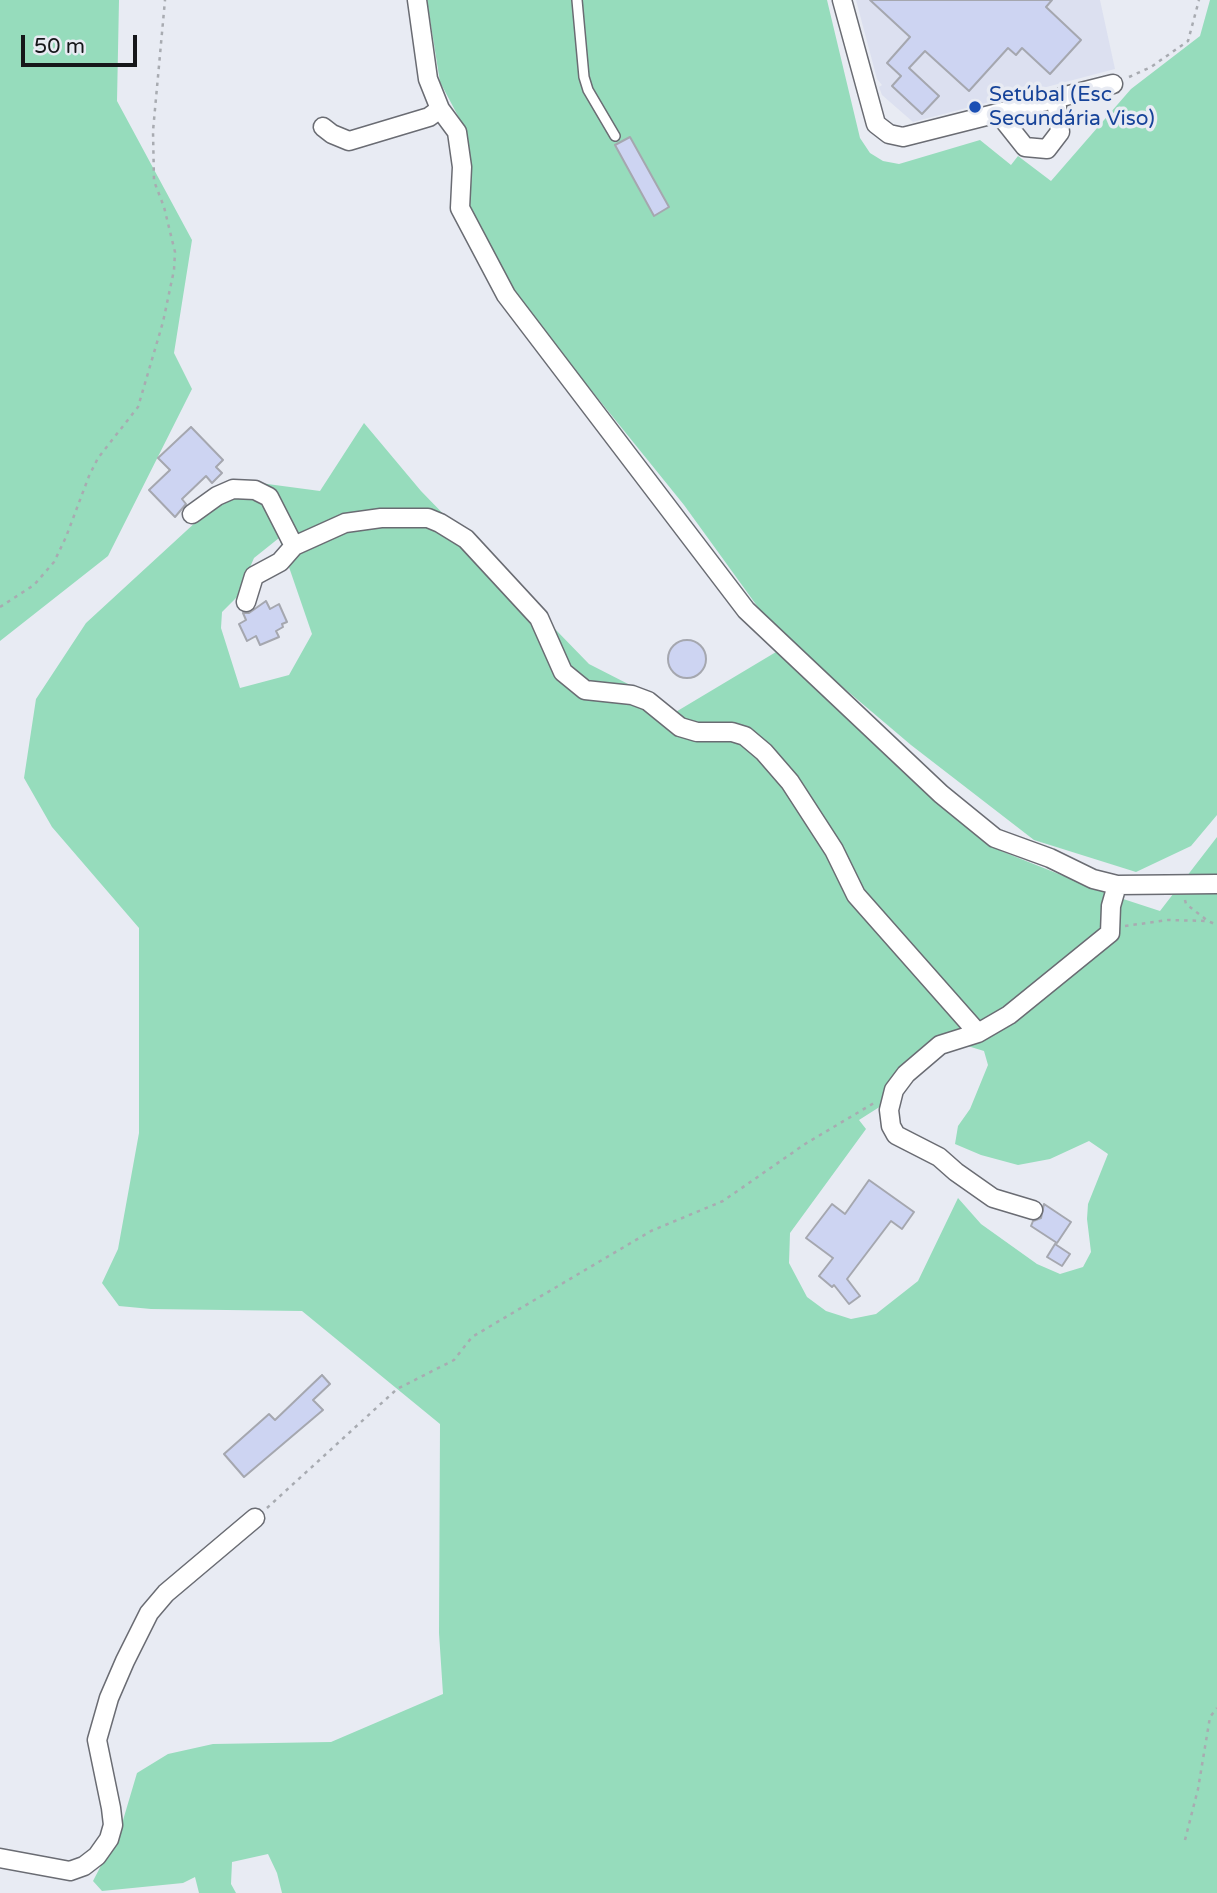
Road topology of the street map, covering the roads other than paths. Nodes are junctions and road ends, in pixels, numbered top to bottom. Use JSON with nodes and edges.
{"nodes":[{"id":1,"x":417,"y":0,"type":"edge"},
{"id":2,"x":577,"y":0,"type":"edge"},
{"id":3,"x":842,"y":0,"type":"edge"},
{"id":4,"x":1113,"y":84,"type":"road end"},
{"id":5,"x":1056,"y":99,"type":"junction"},
{"id":6,"x":440,"y":109,"type":"junction"},
{"id":7,"x":998,"y":113,"type":"junction"},
{"id":8,"x":323,"y":127,"type":"dead end"},
{"id":9,"x":615,"y":136,"type":"dead end"},
{"id":10,"x":191,"y":514,"type":"dead end"},
{"id":11,"x":294,"y":546,"type":"junction"},
{"id":12,"x":246,"y":602,"type":"dead end"},
{"id":13,"x":1217,"y":884,"type":"edge"},
{"id":14,"x":1117,"y":885,"type":"junction"},
{"id":15,"x":978,"y":1033,"type":"junction"},
{"id":16,"x":1033,"y":1210,"type":"dead end"},
{"id":17,"x":255,"y":1518,"type":"road end"},
{"id":18,"x":0,"y":1858,"type":"edge"}],
"edges":[{"from":1,"to":6,"type":"street"},
{"from":2,"to":9,"type":"lane"},
{"from":3,"to":7,"type":"street"},
{"from":4,"to":5,"type":"street"},
{"from":5,"to":7,"type":"street"},
{"from":5,"to":7,"type":"street"},
{"from":6,"to":8,"type":"street"},
{"from":6,"to":14,"type":"street"},
{"from":10,"to":11,"type":"street"},
{"from":11,"to":12,"type":"street"},
{"from":11,"to":15,"type":"street"},
{"from":13,"to":14,"type":"street"},
{"from":14,"to":15,"type":"street"},
{"from":15,"to":16,"type":"street"},
{"from":17,"to":18,"type":"street"}]}
